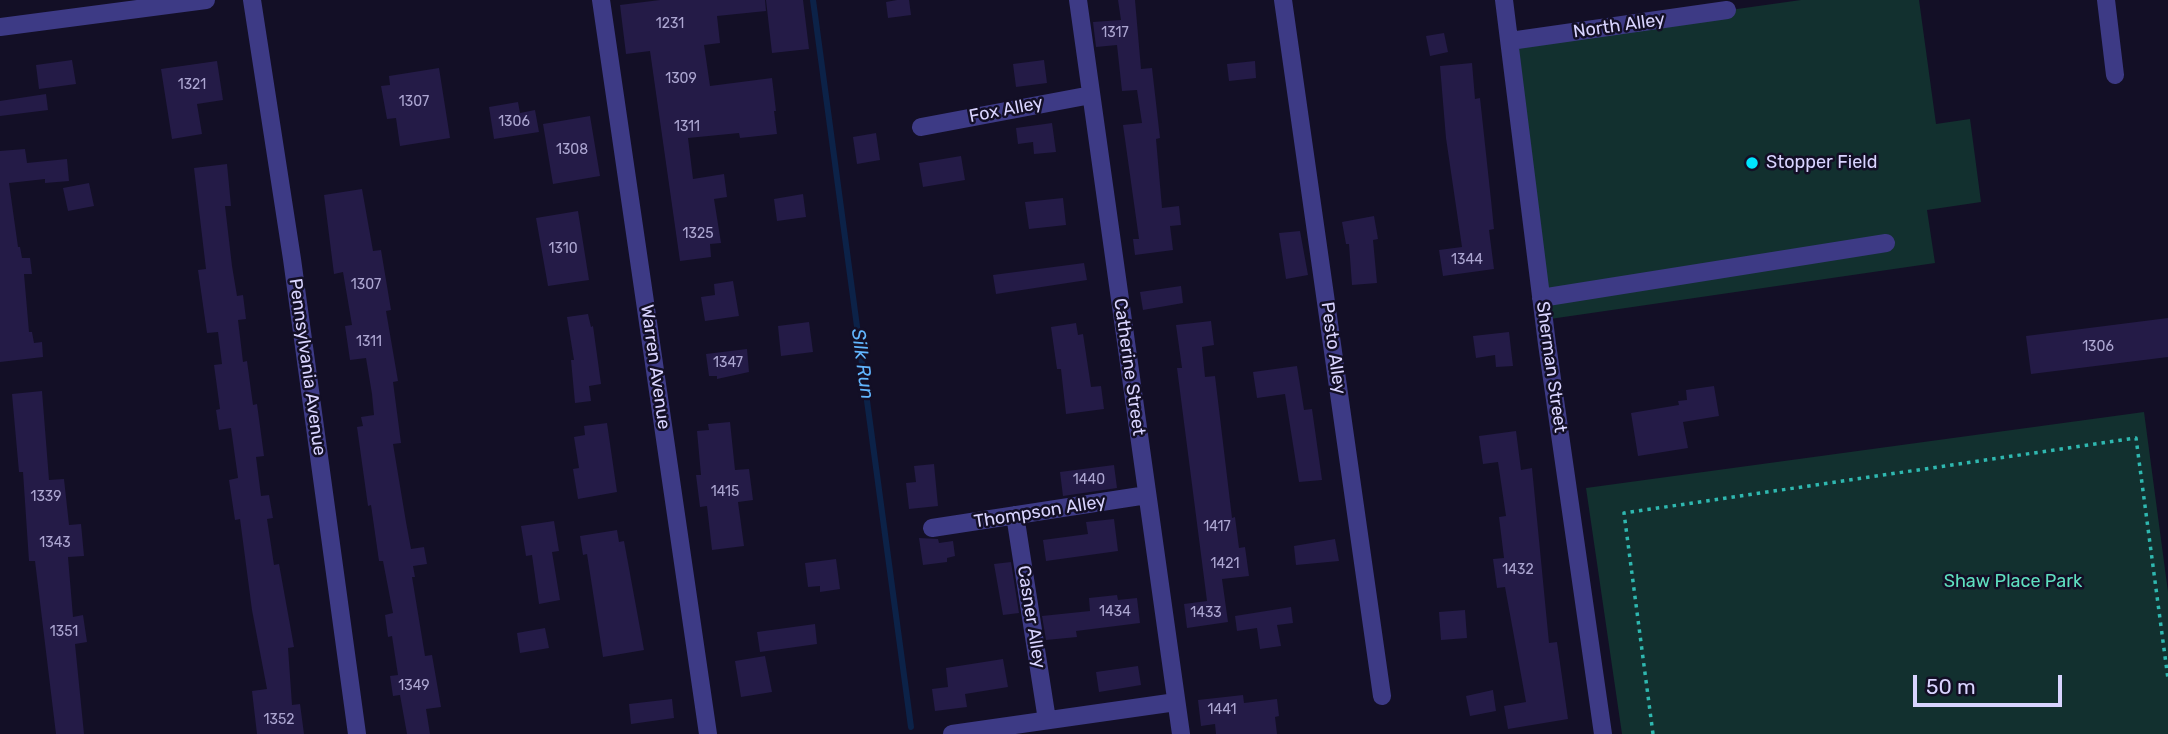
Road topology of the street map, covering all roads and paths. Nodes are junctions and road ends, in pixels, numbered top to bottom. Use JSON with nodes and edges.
{"nodes":[{"id":1,"x":206,"y":0,"type":"edge"},
{"id":2,"x":252,"y":0,"type":"edge"},
{"id":3,"x":601,"y":0,"type":"edge"},
{"id":4,"x":1078,"y":0,"type":"edge"},
{"id":5,"x":1283,"y":0,"type":"edge"},
{"id":6,"x":1504,"y":0,"type":"edge"},
{"id":7,"x":2106,"y":0,"type":"edge"},
{"id":8,"x":1727,"y":10,"type":"dead end"},
{"id":9,"x":0,"y":27,"type":"edge"},
{"id":10,"x":1510,"y":41,"type":"junction"},
{"id":11,"x":2115,"y":75,"type":"dead end"},
{"id":12,"x":1091,"y":95,"type":"junction"},
{"id":13,"x":921,"y":127,"type":"dead end"},
{"id":14,"x":1886,"y":243,"type":"dead end"},
{"id":15,"x":1541,"y":298,"type":"junction"},
{"id":16,"x":1147,"y":495,"type":"junction"},
{"id":17,"x":1015,"y":515,"type":"junction"},
{"id":18,"x":932,"y":528,"type":"dead end"},
{"id":19,"x":2168,"y":679,"type":"edge"},
{"id":20,"x":1382,"y":696,"type":"dead end"},
{"id":21,"x":1176,"y":702,"type":"junction"},
{"id":22,"x":1047,"y":720,"type":"junction"},
{"id":23,"x":357,"y":734,"type":"edge"},
{"id":24,"x":708,"y":734,"type":"edge"},
{"id":25,"x":952,"y":734,"type":"edge"},
{"id":26,"x":1181,"y":734,"type":"edge"},
{"id":27,"x":1603,"y":734,"type":"edge"},
{"id":28,"x":1653,"y":734,"type":"edge"}],
"edges":[{"from":1,"to":9,"type":"street"},
{"from":2,"to":23,"type":"street","name":"Pennsylvania Avenue"},
{"from":3,"to":24,"type":"street","name":"Warren Avenue"},
{"from":4,"to":12,"type":"street","name":"Catherine Street"},
{"from":5,"to":20,"type":"street","name":"Pesto Alley"},
{"from":6,"to":10,"type":"street","name":"Sherman Street"},
{"from":7,"to":11,"type":"street"},
{"from":8,"to":10,"type":"street","name":"North Alley"},
{"from":10,"to":15,"type":"street","name":"Sherman Street"},
{"from":12,"to":13,"type":"street","name":"Fox Alley"},
{"from":12,"to":16,"type":"street","name":"Catherine Street"},
{"from":14,"to":15,"type":"street"},
{"from":15,"to":27,"type":"street","name":"Sherman Street"},
{"from":16,"to":17,"type":"street","name":"Thompson Alley"},
{"from":16,"to":21,"type":"street","name":"Catherine Street"},
{"from":17,"to":18,"type":"street","name":"Thompson Alley"},
{"from":17,"to":22,"type":"street","name":"Casner Alley"},
{"from":19,"to":28,"type":"path"},
{"from":21,"to":22,"type":"street"},
{"from":21,"to":26,"type":"street","name":"Catherine Street"},
{"from":22,"to":25,"type":"street"}]}
